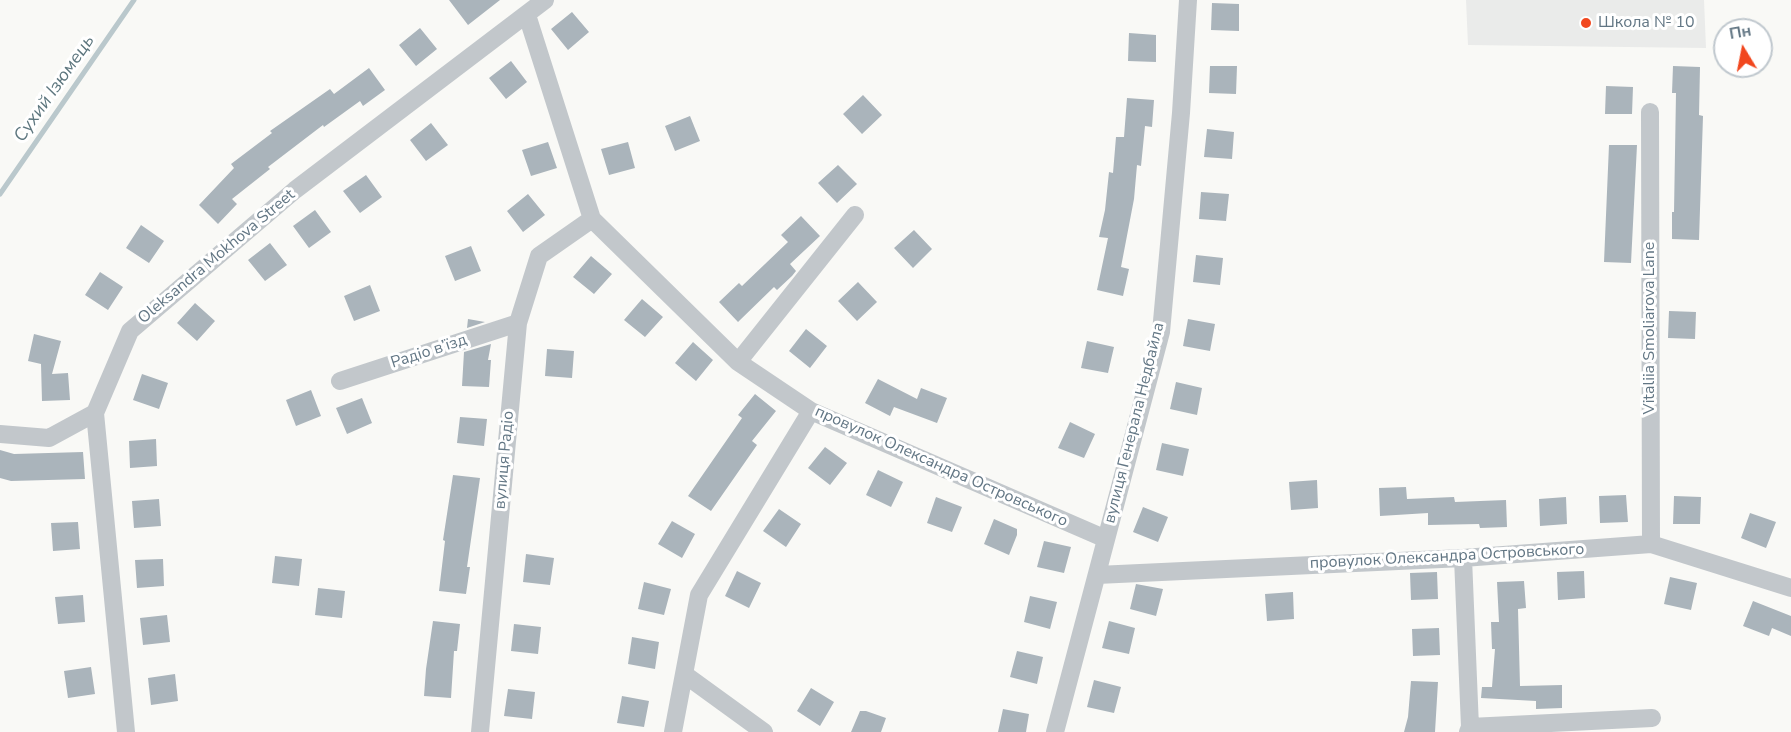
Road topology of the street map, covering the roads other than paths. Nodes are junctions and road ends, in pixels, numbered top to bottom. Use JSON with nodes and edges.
{"nodes":[{"id":1,"x":545,"y":0,"type":"edge"},
{"id":2,"x":1188,"y":0,"type":"edge"},
{"id":3,"x":527,"y":15,"type":"junction"},
{"id":4,"x":1650,"y":112,"type":"dead end"},
{"id":5,"x":855,"y":215,"type":"dead end"},
{"id":6,"x":592,"y":219,"type":"junction"},
{"id":7,"x":518,"y":323,"type":"junction"},
{"id":8,"x":738,"y":362,"type":"junction"},
{"id":9,"x":340,"y":381,"type":"dead end"},
{"id":10,"x":811,"y":411,"type":"junction"},
{"id":11,"x":95,"y":413,"type":"junction"},
{"id":12,"x":0,"y":434,"type":"edge"},
{"id":13,"x":1106,"y":539,"type":"junction"},
{"id":14,"x":1651,"y":544,"type":"junction"},
{"id":15,"x":1464,"y":558,"type":"junction"},
{"id":16,"x":1096,"y":575,"type":"junction"},
{"id":17,"x":1791,"y":588,"type":"edge"},
{"id":18,"x":684,"y":674,"type":"junction"},
{"id":19,"x":1652,"y":718,"type":"dead end"},
{"id":20,"x":1469,"y":729,"type":"edge"},
{"id":21,"x":126,"y":732,"type":"edge"},
{"id":22,"x":480,"y":732,"type":"edge"},
{"id":23,"x":673,"y":732,"type":"edge"},
{"id":24,"x":764,"y":732,"type":"edge"},
{"id":25,"x":1055,"y":732,"type":"edge"}],
"edges":[{"from":1,"to":3,"type":"street","name":"Oleksandra Mokhova Street"},
{"from":2,"to":13,"type":"street","name":"вулиця Генерала Недбайла"},
{"from":3,"to":6,"type":"street","name":"провулок Олександра Островського"},
{"from":3,"to":11,"type":"street","name":"Oleksandra Mokhova Street"},
{"from":4,"to":14,"type":"street","name":"Vitaliia Smoliarova Lane"},
{"from":5,"to":8,"type":"street"},
{"from":6,"to":7,"type":"street","name":"вулиця Радіо"},
{"from":6,"to":8,"type":"street","name":"провулок Олександра Островського"},
{"from":7,"to":9,"type":"street","name":"Радіо в’їзд"},
{"from":7,"to":22,"type":"street","name":"вулиця Радіо"},
{"from":8,"to":10,"type":"street","name":"провулок Олександра Островського"},
{"from":10,"to":13,"type":"street","name":"провулок Олександра Островського"},
{"from":10,"to":18,"type":"street"},
{"from":11,"to":12,"type":"street"},
{"from":11,"to":21,"type":"street","name":"Oleksandra Mokhova Street"},
{"from":13,"to":16,"type":"street","name":"вулиця Генерала Недбайла"},
{"from":14,"to":15,"type":"street","name":"провулок Олександра Островського"},
{"from":14,"to":17,"type":"street","name":"провулок Олександра Островського"},
{"from":15,"to":16,"type":"street","name":"провулок Олександра Островського"},
{"from":15,"to":20,"type":"street"},
{"from":16,"to":25,"type":"street","name":"вулиця Генерала Недбайла"},
{"from":18,"to":23,"type":"street"},
{"from":18,"to":24,"type":"street"},
{"from":19,"to":20,"type":"street"}]}
